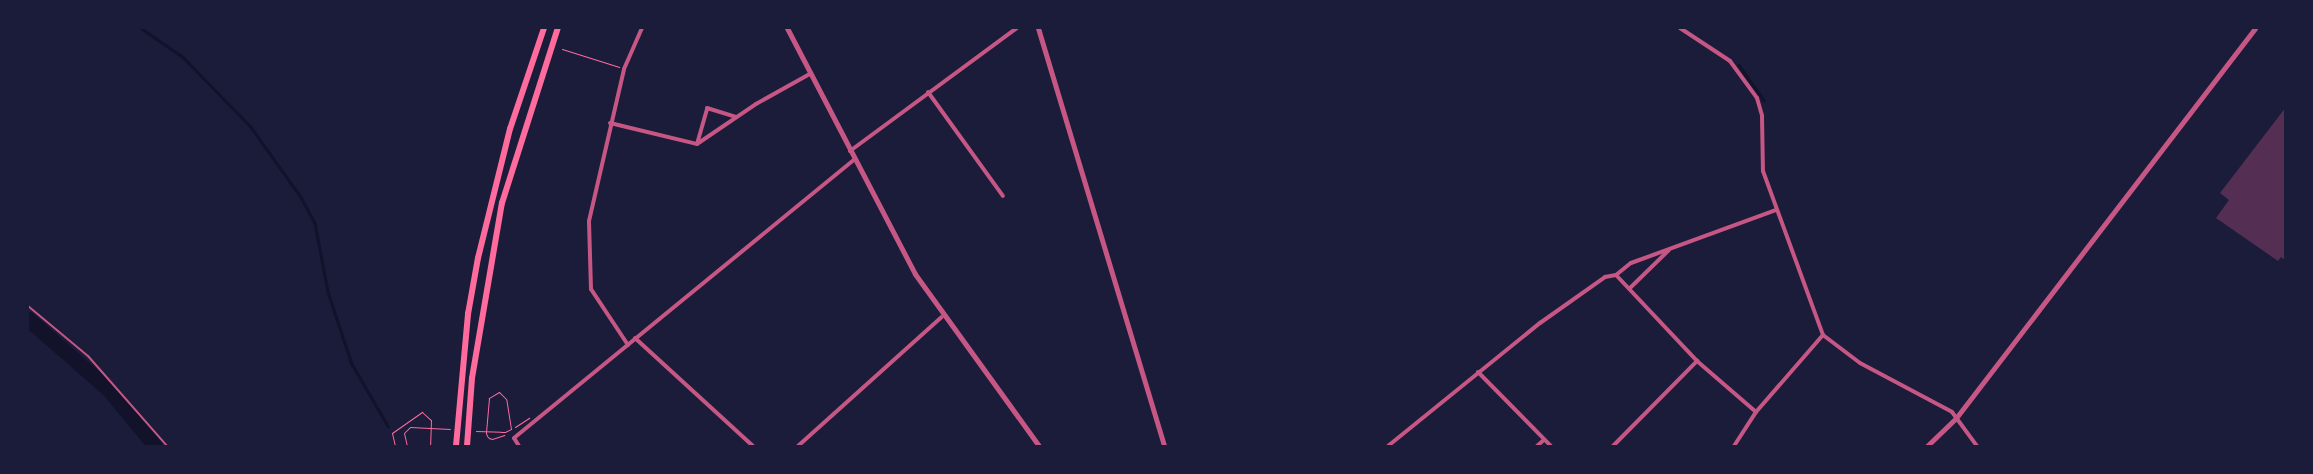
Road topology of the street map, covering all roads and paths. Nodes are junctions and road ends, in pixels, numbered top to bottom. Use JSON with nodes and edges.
{"nodes":[{"id":1,"x":544,"y":28,"type":"edge"},
{"id":2,"x":558,"y":28,"type":"edge"},
{"id":3,"x":642,"y":28,"type":"edge"},
{"id":4,"x":787,"y":28,"type":"edge"},
{"id":5,"x":1017,"y":28,"type":"edge"},
{"id":6,"x":1038,"y":28,"type":"edge"},
{"id":7,"x":1680,"y":28,"type":"edge"},
{"id":8,"x":2255,"y":28,"type":"edge"},
{"id":9,"x":562,"y":49,"type":"dead end"},
{"id":10,"x":624,"y":69,"type":"junction"},
{"id":11,"x":810,"y":74,"type":"junction"},
{"id":12,"x":928,"y":92,"type":"junction"},
{"id":13,"x":737,"y":117,"type":"junction"},
{"id":14,"x":610,"y":123,"type":"junction"},
{"id":15,"x":697,"y":144,"type":"junction"},
{"id":16,"x":849,"y":151,"type":"junction"},
{"id":17,"x":854,"y":160,"type":"junction"},
{"id":18,"x":1003,"y":196,"type":"dead end"},
{"id":19,"x":1776,"y":210,"type":"junction"},
{"id":20,"x":1675,"y":245,"type":"junction"},
{"id":21,"x":1616,"y":275,"type":"junction"},
{"id":22,"x":1630,"y":288,"type":"junction"},
{"id":23,"x":28,"y":306,"type":"edge"},
{"id":24,"x":942,"y":317,"type":"junction"},
{"id":25,"x":1823,"y":335,"type":"junction"},
{"id":26,"x":635,"y":338,"type":"junction"},
{"id":27,"x":628,"y":345,"type":"junction"},
{"id":28,"x":1696,"y":361,"type":"junction"},
{"id":29,"x":1478,"y":372,"type":"junction"},
{"id":30,"x":1756,"y":412,"type":"junction"},
{"id":31,"x":1956,"y":418,"type":"junction"},
{"id":32,"x":486,"y":424,"type":"dead end"},
{"id":33,"x":504,"y":435,"type":"dead end"},
{"id":34,"x":1544,"y":440,"type":"junction"},
{"id":35,"x":167,"y":446,"type":"edge"},
{"id":36,"x":395,"y":446,"type":"edge"},
{"id":37,"x":430,"y":446,"type":"edge"},
{"id":38,"x":456,"y":446,"type":"edge"},
{"id":39,"x":467,"y":446,"type":"edge"},
{"id":40,"x":519,"y":446,"type":"edge"},
{"id":41,"x":753,"y":446,"type":"edge"},
{"id":42,"x":798,"y":446,"type":"edge"},
{"id":43,"x":1039,"y":446,"type":"edge"},
{"id":44,"x":1164,"y":446,"type":"edge"},
{"id":45,"x":1388,"y":446,"type":"edge"},
{"id":46,"x":1537,"y":446,"type":"edge"},
{"id":47,"x":1551,"y":446,"type":"edge"},
{"id":48,"x":1613,"y":446,"type":"edge"},
{"id":49,"x":1734,"y":446,"type":"edge"},
{"id":50,"x":1927,"y":446,"type":"edge"},
{"id":51,"x":1977,"y":446,"type":"edge"}],
"edges":[{"from":1,"to":38,"type":"main road"},
{"from":2,"to":39,"type":"main road"},
{"from":3,"to":10,"type":"street"},
{"from":4,"to":11,"type":"street"},
{"from":5,"to":12,"type":"street"},
{"from":6,"to":44,"type":"street"},
{"from":7,"to":19,"type":"street"},
{"from":8,"to":31,"type":"street"},
{"from":9,"to":10,"type":"path"},
{"from":10,"to":14,"type":"street"},
{"from":11,"to":13,"type":"street"},
{"from":11,"to":16,"type":"street"},
{"from":12,"to":16,"type":"street"},
{"from":12,"to":18,"type":"street"},
{"from":13,"to":15,"type":"street"},
{"from":13,"to":15,"type":"street"},
{"from":14,"to":15,"type":"street"},
{"from":14,"to":27,"type":"street"},
{"from":16,"to":17,"type":"street"},
{"from":17,"to":24,"type":"street"},
{"from":17,"to":26,"type":"street"},
{"from":19,"to":20,"type":"street"},
{"from":19,"to":25,"type":"street"},
{"from":20,"to":21,"type":"street"},
{"from":20,"to":22,"type":"street"},
{"from":21,"to":22,"type":"street"},
{"from":21,"to":29,"type":"street"},
{"from":22,"to":28,"type":"street"},
{"from":23,"to":35,"type":"lane"},
{"from":24,"to":42,"type":"street"},
{"from":24,"to":43,"type":"street"},
{"from":25,"to":30,"type":"street"},
{"from":25,"to":31,"type":"street"},
{"from":26,"to":27,"type":"street"},
{"from":26,"to":41,"type":"street"},
{"from":27,"to":40,"type":"street"},
{"from":28,"to":30,"type":"street"},
{"from":28,"to":48,"type":"street"},
{"from":29,"to":34,"type":"street"},
{"from":29,"to":45,"type":"street"},
{"from":30,"to":49,"type":"street"},
{"from":31,"to":50,"type":"street"},
{"from":31,"to":51,"type":"street"},
{"from":32,"to":33,"type":"path"},
{"from":34,"to":46,"type":"street"},
{"from":34,"to":47,"type":"street"},
{"from":36,"to":37,"type":"path"}]}
